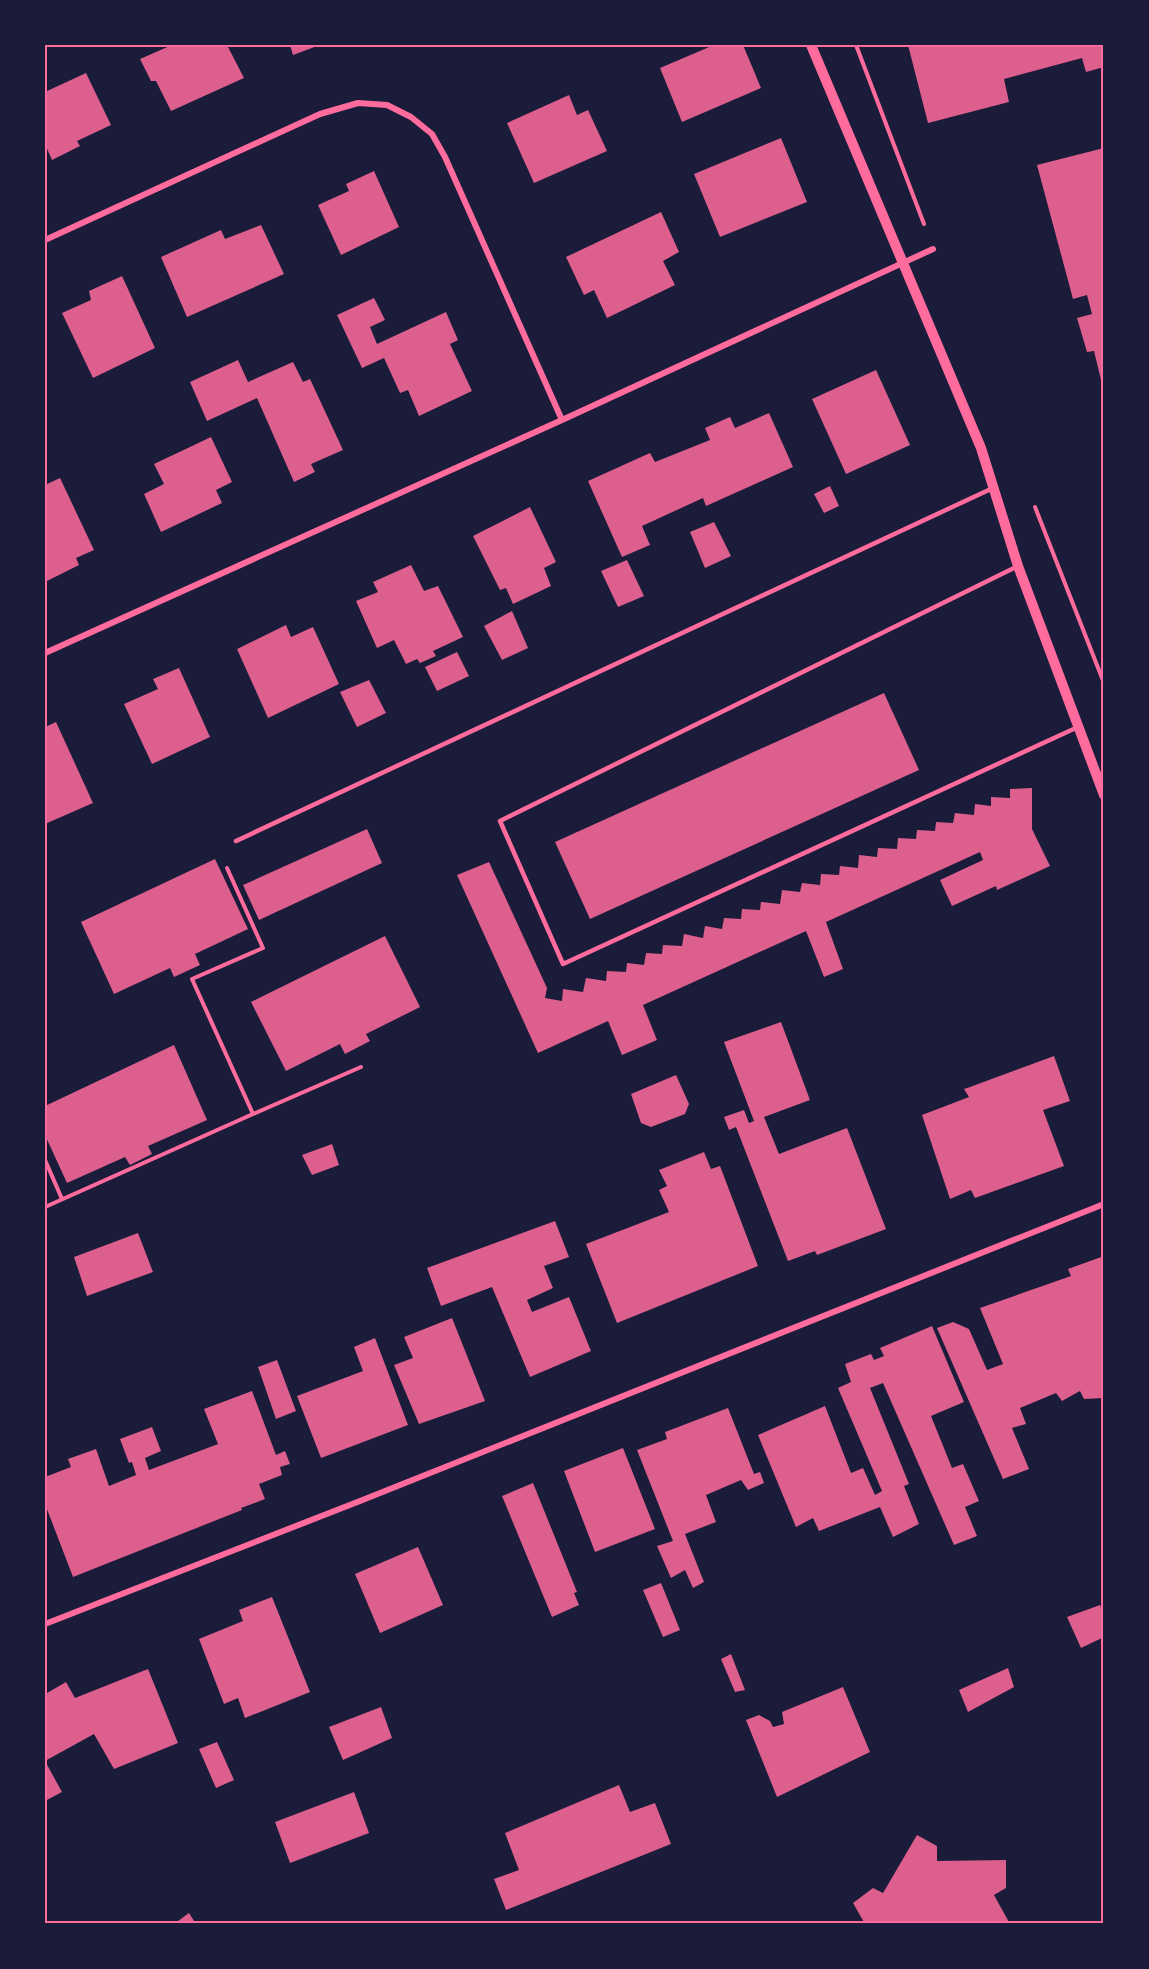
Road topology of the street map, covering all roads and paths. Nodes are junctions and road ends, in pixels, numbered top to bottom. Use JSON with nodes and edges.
{"nodes":[{"id":1,"x":811,"y":45,"type":"edge"},
{"id":2,"x":45,"y":240,"type":"edge"},
{"id":3,"x":933,"y":249,"type":"dead end"},
{"id":4,"x":903,"y":261,"type":"junction"},
{"id":5,"x":562,"y":420,"type":"junction"},
{"id":6,"x":993,"y":488,"type":"junction"},
{"id":7,"x":1018,"y":566,"type":"junction"},
{"id":8,"x":45,"y":653,"type":"edge"},
{"id":9,"x":1078,"y":727,"type":"junction"},
{"id":10,"x":1104,"y":795,"type":"edge"},
{"id":11,"x":236,"y":841,"type":"joint"},
{"id":12,"x":361,"y":1067,"type":"dead end"},
{"id":13,"x":253,"y":1114,"type":"junction"},
{"id":14,"x":45,"y":1160,"type":"edge"},
{"id":15,"x":62,"y":1199,"type":"junction"},
{"id":16,"x":1104,"y":1204,"type":"edge"},
{"id":17,"x":45,"y":1207,"type":"edge"},
{"id":18,"x":45,"y":1624,"type":"edge"}],
"edges":[{"from":1,"to":4,"type":"street"},
{"from":2,"to":5,"type":"street"},
{"from":3,"to":4,"type":"street"},
{"from":4,"to":5,"type":"street"},
{"from":4,"to":6,"type":"street"},
{"from":5,"to":8,"type":"street"},
{"from":6,"to":7,"type":"street"},
{"from":6,"to":11,"type":"lane"},
{"from":7,"to":9,"type":"street"},
{"from":7,"to":9,"type":"lane"},
{"from":9,"to":10,"type":"street"},
{"from":11,"to":13,"type":"path"},
{"from":12,"to":13,"type":"path"},
{"from":13,"to":15,"type":"path"},
{"from":14,"to":15,"type":"path"},
{"from":15,"to":17,"type":"path"},
{"from":16,"to":18,"type":"street"}]}
